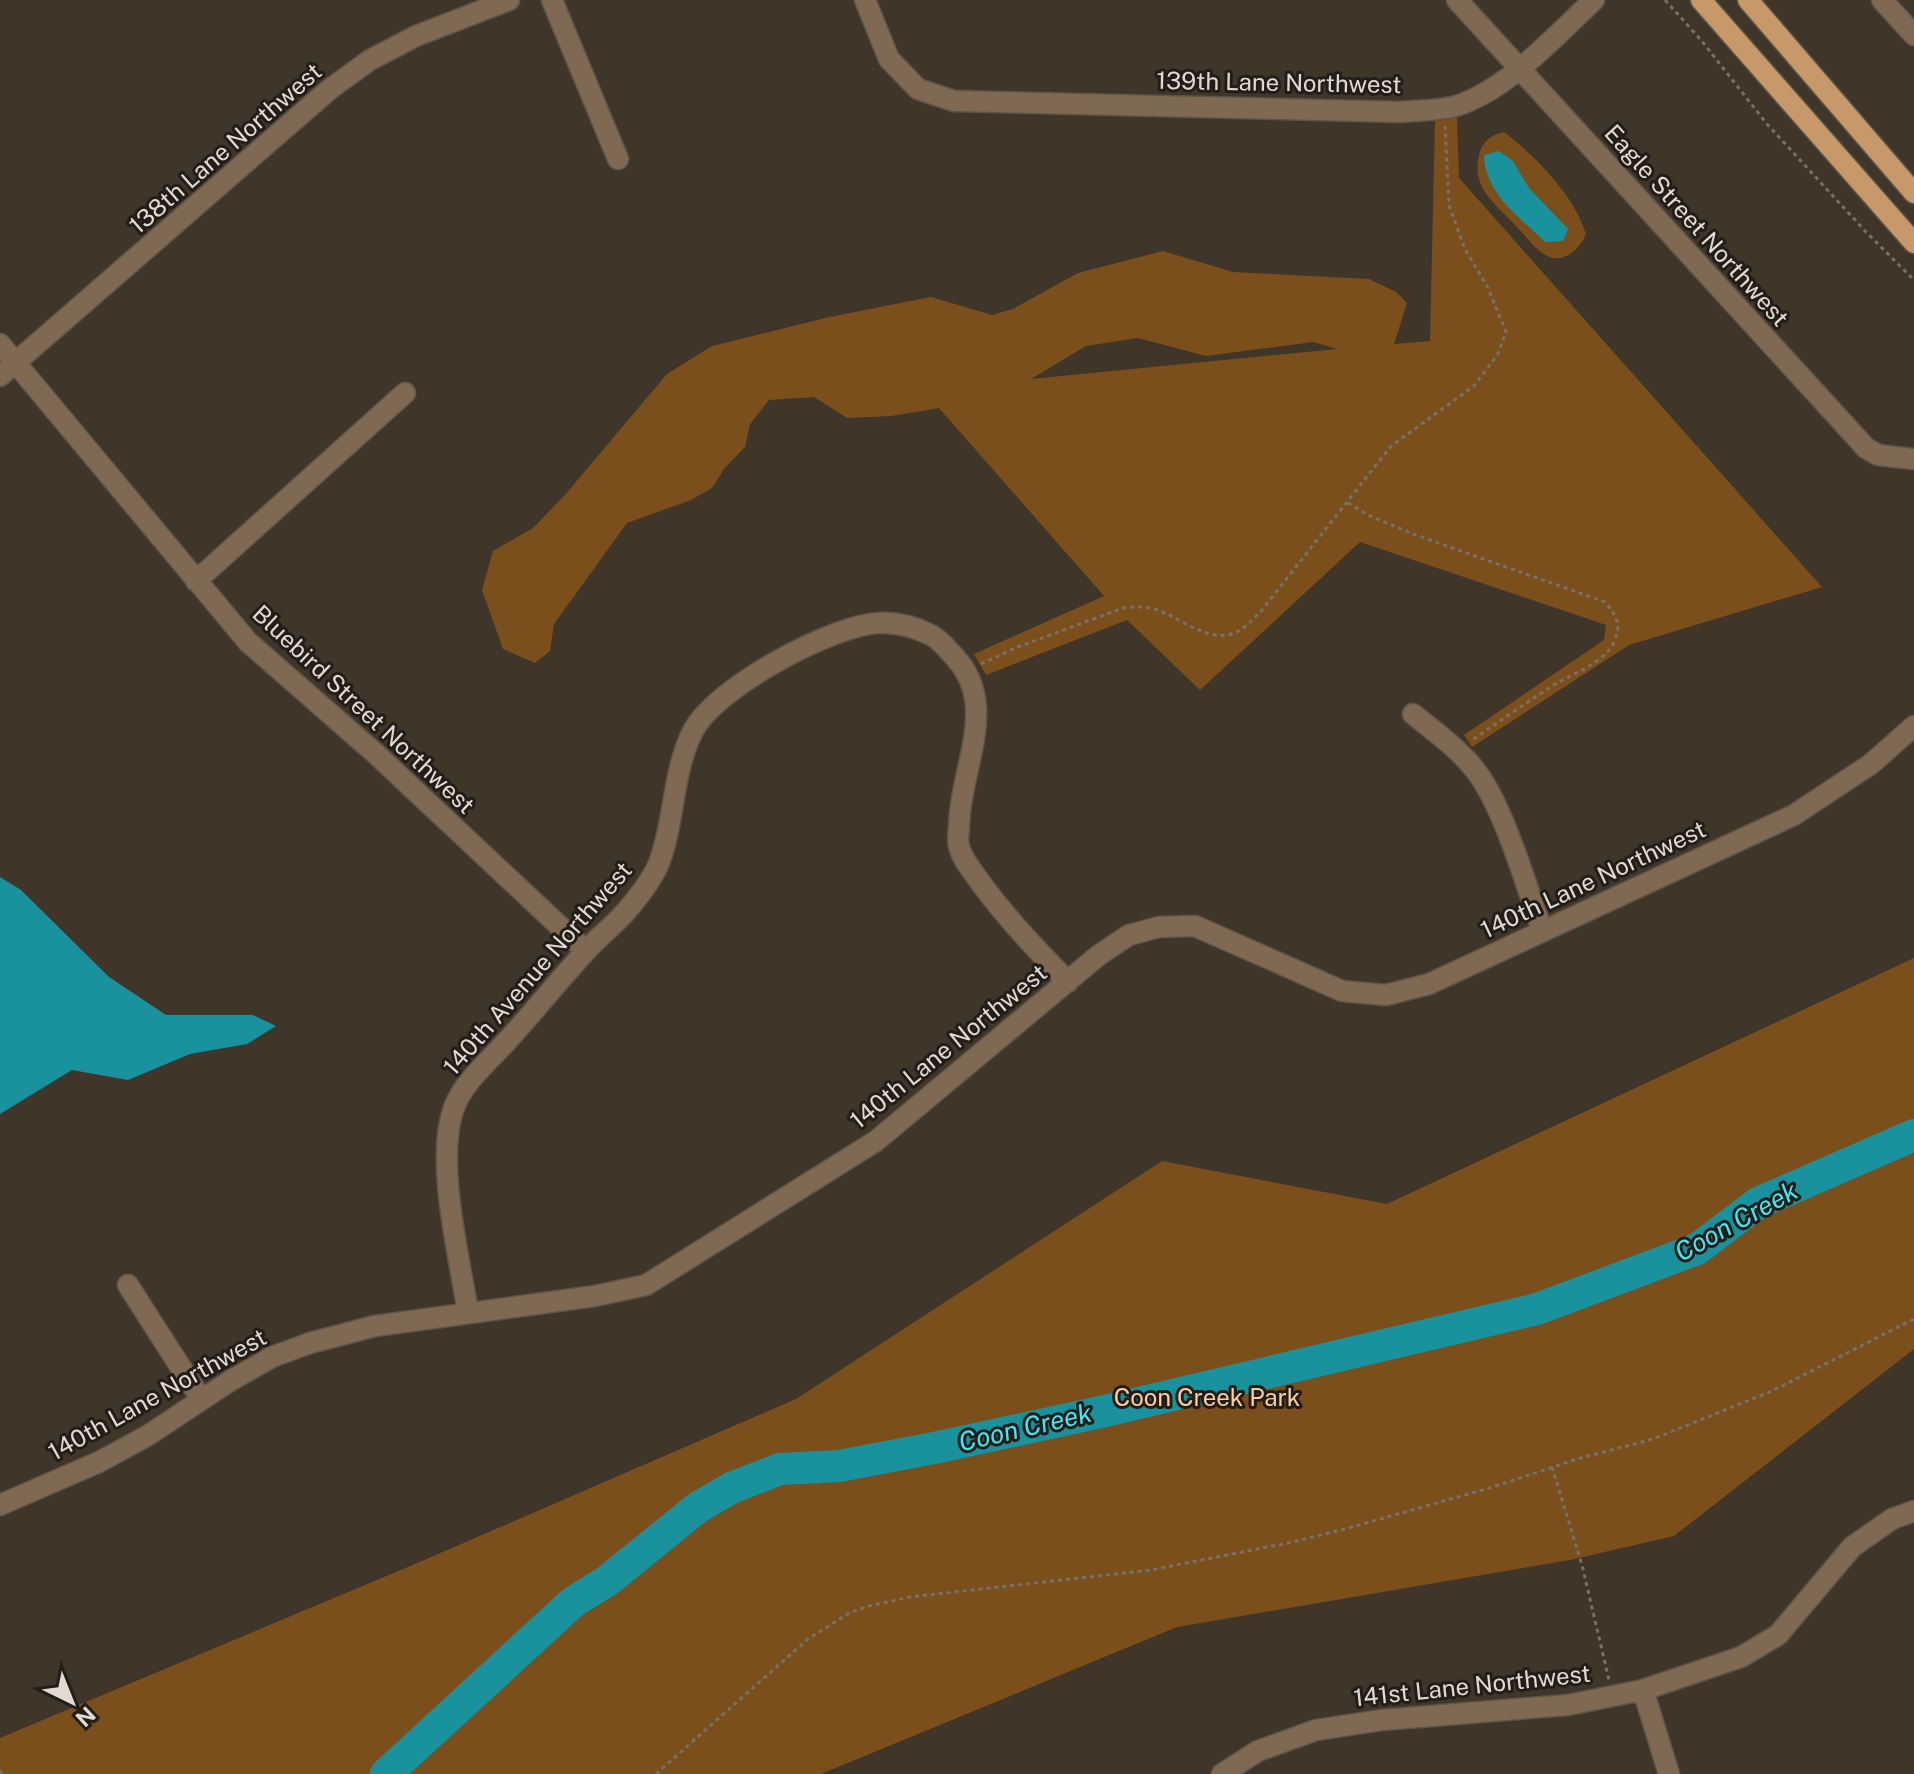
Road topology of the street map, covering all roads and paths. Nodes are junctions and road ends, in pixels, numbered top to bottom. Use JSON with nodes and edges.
{"nodes":[{"id":1,"x":509,"y":0,"type":"edge"},
{"id":2,"x":552,"y":0,"type":"edge"},
{"id":3,"x":865,"y":0,"type":"edge"},
{"id":4,"x":1457,"y":0,"type":"edge"},
{"id":5,"x":1594,"y":0,"type":"edge"},
{"id":6,"x":1665,"y":0,"type":"edge"},
{"id":7,"x":1701,"y":0,"type":"edge"},
{"id":8,"x":1748,"y":0,"type":"edge"},
{"id":9,"x":1882,"y":0,"type":"edge"},
{"id":10,"x":1914,"y":35,"type":"edge"},
{"id":11,"x":1518,"y":68,"type":"junction"},
{"id":12,"x":1445,"y":127,"type":"dead end"},
{"id":13,"x":618,"y":159,"type":"dead end"},
{"id":14,"x":1914,"y":193,"type":"edge"},
{"id":15,"x":1914,"y":243,"type":"edge"},
{"id":16,"x":1914,"y":280,"type":"edge"},
{"id":17,"x":0,"y":344,"type":"edge"},
{"id":18,"x":8,"y":370,"type":"edge"},
{"id":19,"x":405,"y":393,"type":"dead end"},
{"id":20,"x":1914,"y":459,"type":"edge"},
{"id":21,"x":1346,"y":502,"type":"junction"},
{"id":22,"x":196,"y":581,"type":"junction"},
{"id":23,"x":963,"y":666,"type":"junction"},
{"id":24,"x":1413,"y":714,"type":"dead end"},
{"id":25,"x":1914,"y":726,"type":"edge"},
{"id":26,"x":1458,"y":750,"type":"junction"},
{"id":27,"x":1542,"y":930,"type":"junction"},
{"id":28,"x":586,"y":951,"type":"junction"},
{"id":29,"x":1068,"y":982,"type":"junction"},
{"id":30,"x":128,"y":1285,"type":"dead end"},
{"id":31,"x":468,"y":1312,"type":"junction"},
{"id":32,"x":1914,"y":1319,"type":"edge"},
{"id":33,"x":201,"y":1399,"type":"junction"},
{"id":34,"x":1552,"y":1467,"type":"junction"},
{"id":35,"x":0,"y":1505,"type":"edge"},
{"id":36,"x":1914,"y":1511,"type":"edge"},
{"id":37,"x":1643,"y":1690,"type":"junction"},
{"id":38,"x":1612,"y":1695,"type":"junction"},
{"id":39,"x":656,"y":1774,"type":"edge"},
{"id":40,"x":1222,"y":1774,"type":"edge"},
{"id":41,"x":1669,"y":1774,"type":"edge"}],
"edges":[{"from":1,"to":18,"type":"street","name":"138th Lane Northwest"},
{"from":2,"to":13,"type":"street"},
{"from":3,"to":11,"type":"street","name":"139th Lane Northwest"},
{"from":4,"to":11,"type":"street","name":"Eagle Street Northwest"},
{"from":5,"to":11,"type":"street","name":"139th Lane Northwest"},
{"from":6,"to":16,"type":"path"},
{"from":7,"to":15,"type":"main road"},
{"from":8,"to":14,"type":"main road"},
{"from":9,"to":10,"type":"street"},
{"from":11,"to":20,"type":"street","name":"Eagle Street Northwest"},
{"from":12,"to":21,"type":"path"},
{"from":17,"to":18,"type":"street","name":"Bluebird Street Northwest"},
{"from":18,"to":22,"type":"street","name":"Bluebird Street Northwest"},
{"from":19,"to":22,"type":"street"},
{"from":21,"to":23,"type":"path"},
{"from":21,"to":26,"type":"path"},
{"from":22,"to":28,"type":"street","name":"Bluebird Street Northwest"},
{"from":23,"to":28,"type":"street","name":"140th Avenue Northwest"},
{"from":23,"to":29,"type":"street"},
{"from":24,"to":26,"type":"street"},
{"from":25,"to":27,"type":"street","name":"140th Lane Northwest"},
{"from":26,"to":27,"type":"street"},
{"from":27,"to":29,"type":"street","name":"140th Lane Northwest"},
{"from":28,"to":31,"type":"street","name":"140th Avenue Northwest"},
{"from":29,"to":31,"type":"street","name":"140th Lane Northwest"},
{"from":30,"to":33,"type":"street"},
{"from":31,"to":33,"type":"street","name":"140th Lane Northwest"},
{"from":32,"to":34,"type":"path"},
{"from":33,"to":35,"type":"street","name":"140th Lane Northwest"},
{"from":34,"to":38,"type":"path"},
{"from":34,"to":39,"type":"path"},
{"from":36,"to":37,"type":"street","name":"141st Lane Northwest"},
{"from":37,"to":38,"type":"street","name":"141st Lane Northwest"},
{"from":37,"to":41,"type":"street"},
{"from":38,"to":40,"type":"street","name":"141st Lane Northwest"}]}
